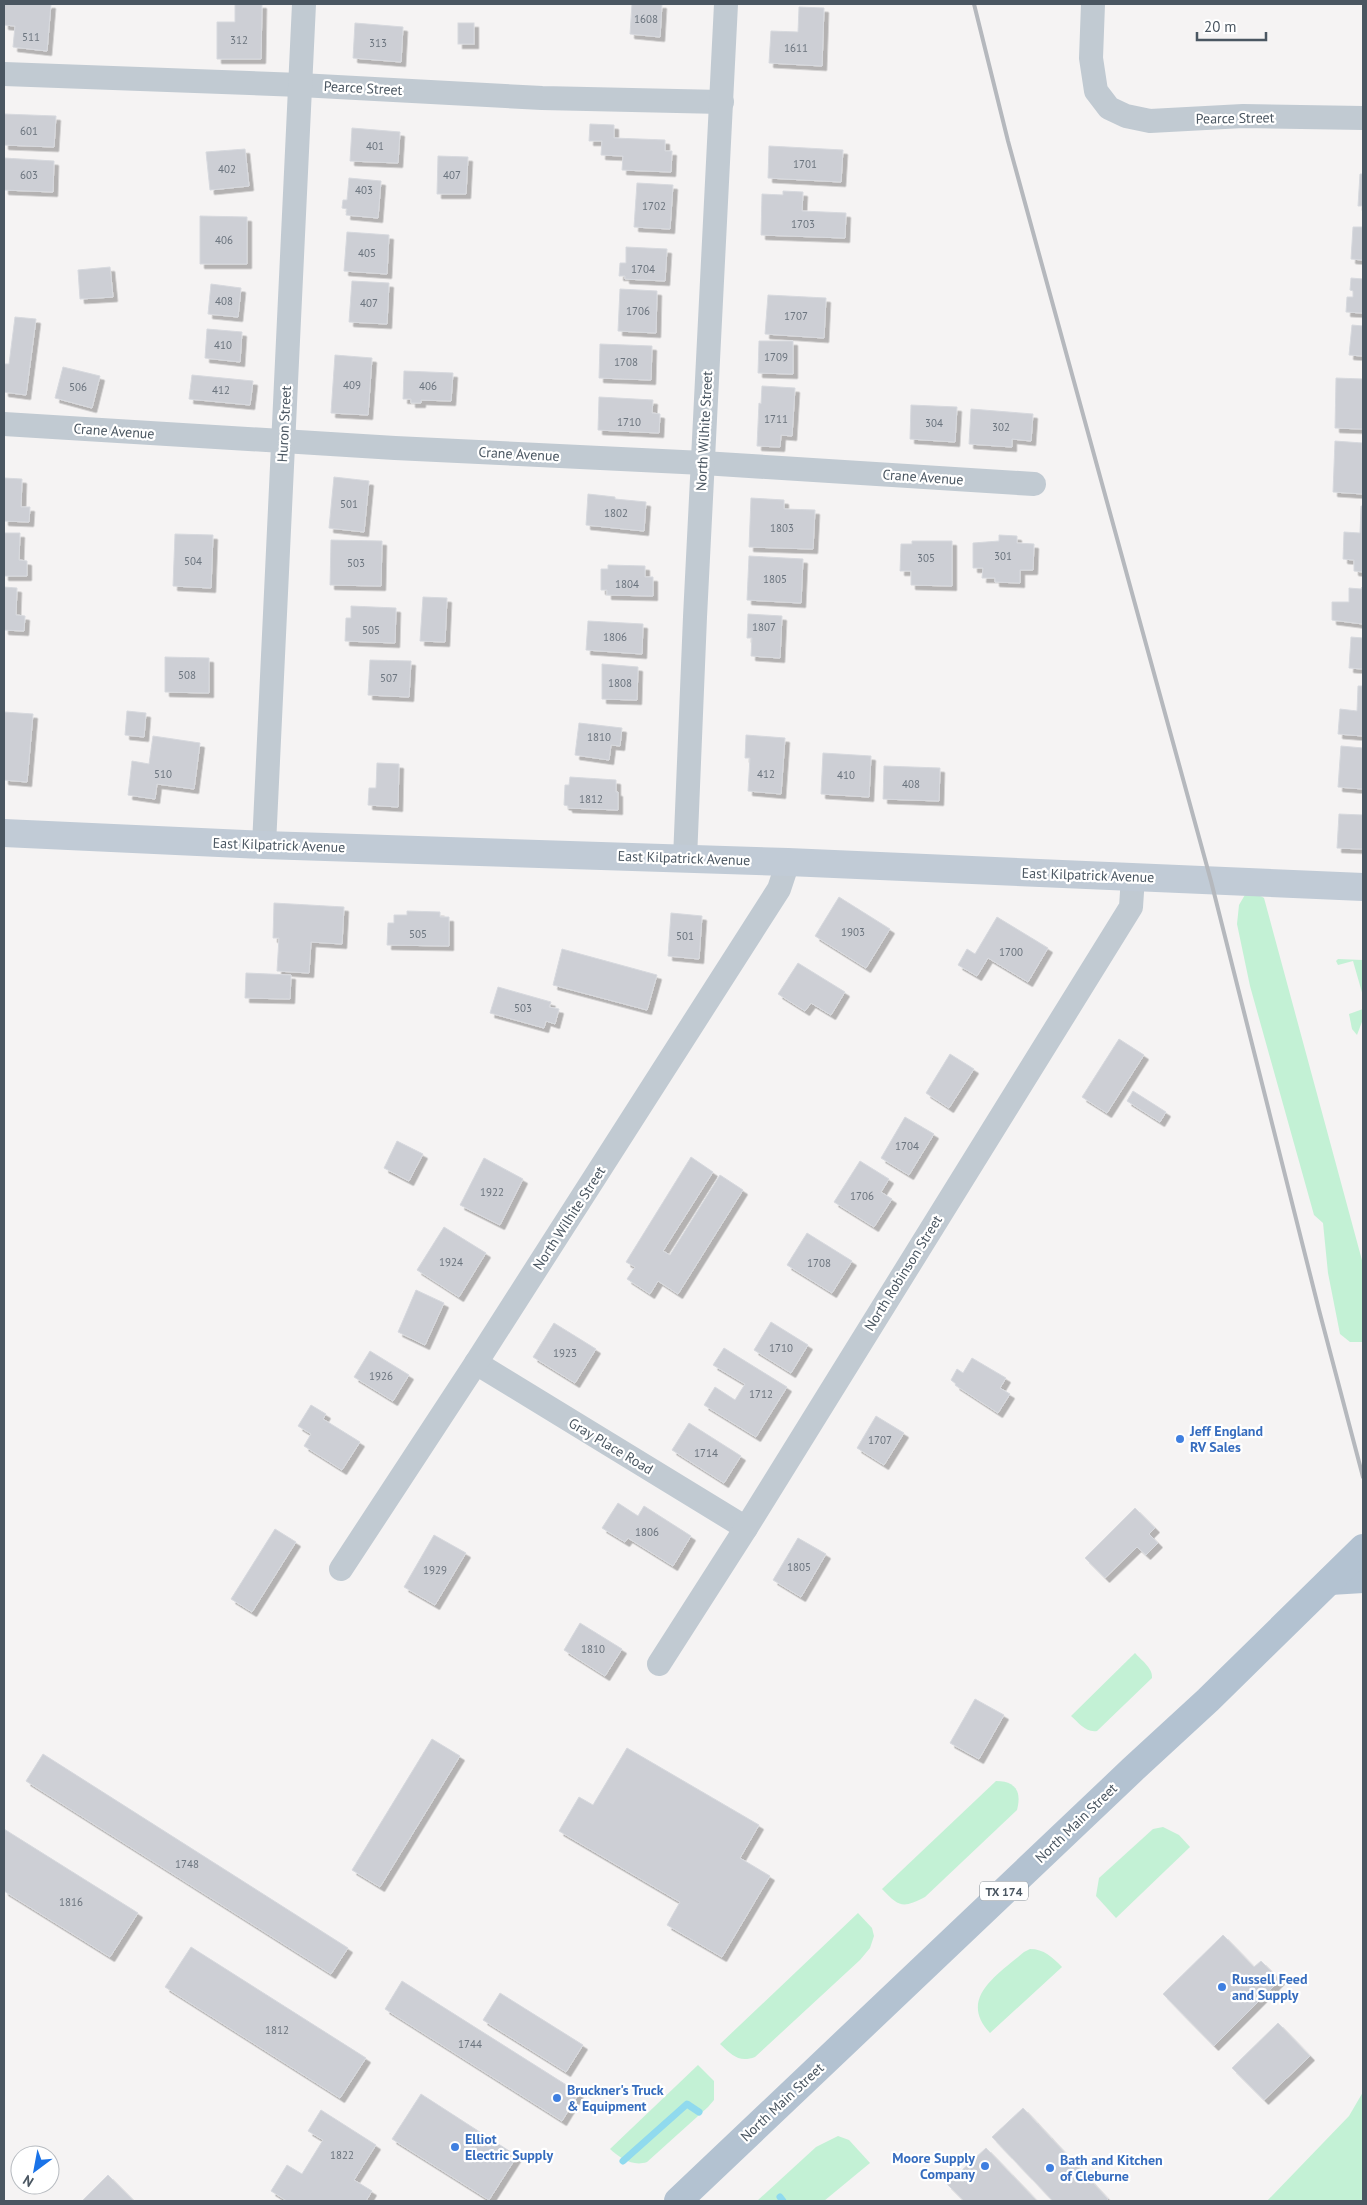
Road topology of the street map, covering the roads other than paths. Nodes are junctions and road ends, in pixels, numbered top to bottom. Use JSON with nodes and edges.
{"nodes":[{"id":1,"x":304,"y":4,"type":"edge"},
{"id":2,"x":726,"y":4,"type":"edge"},
{"id":3,"x":1093,"y":4,"type":"edge"},
{"id":4,"x":4,"y":74,"type":"edge"},
{"id":5,"x":300,"y":85,"type":"junction"},
{"id":6,"x":722,"y":102,"type":"junction"},
{"id":7,"x":1363,"y":118,"type":"edge"},
{"id":8,"x":4,"y":424,"type":"edge"},
{"id":9,"x":284,"y":441,"type":"junction"},
{"id":10,"x":703,"y":463,"type":"junction"},
{"id":11,"x":1034,"y":484,"type":"dead end"},
{"id":12,"x":4,"y":833,"type":"edge"},
{"id":13,"x":264,"y":845,"type":"junction"},
{"id":14,"x":685,"y":859,"type":"junction"},
{"id":15,"x":788,"y":862,"type":"junction"},
{"id":16,"x":1133,"y":877,"type":"junction"},
{"id":17,"x":1363,"y":887,"type":"edge"},
{"id":18,"x":476,"y":1363,"type":"junction"},
{"id":19,"x":746,"y":1528,"type":"junction"},
{"id":20,"x":1363,"y":1548,"type":"edge"},
{"id":21,"x":341,"y":1569,"type":"dead end"},
{"id":22,"x":1363,"y":1579,"type":"edge"},
{"id":23,"x":1330,"y":1581,"type":"junction"},
{"id":24,"x":659,"y":1664,"type":"dead end"},
{"id":25,"x":678,"y":2201,"type":"edge"}],
"edges":[{"from":1,"to":5,"type":"street","name":"Huron Street"},
{"from":2,"to":6,"type":"street","name":"North Wilhite Street"},
{"from":3,"to":7,"type":"street","name":"Pearce Street"},
{"from":4,"to":5,"type":"street","name":"Pearce Street"},
{"from":5,"to":6,"type":"street","name":"Pearce Street"},
{"from":5,"to":9,"type":"street","name":"Huron Street"},
{"from":6,"to":10,"type":"street","name":"North Wilhite Street"},
{"from":8,"to":9,"type":"street","name":"Crane Avenue"},
{"from":9,"to":10,"type":"street","name":"Crane Avenue"},
{"from":9,"to":13,"type":"street","name":"Huron Street"},
{"from":10,"to":11,"type":"street","name":"Crane Avenue"},
{"from":10,"to":14,"type":"street","name":"North Wilhite Street"},
{"from":12,"to":13,"type":"street","name":"East Kilpatrick Avenue"},
{"from":13,"to":14,"type":"street","name":"East Kilpatrick Avenue"},
{"from":14,"to":15,"type":"street","name":"East Kilpatrick Avenue"},
{"from":15,"to":16,"type":"street","name":"East Kilpatrick Avenue"},
{"from":15,"to":18,"type":"street","name":"North Wilhite Street"},
{"from":16,"to":17,"type":"street","name":"East Kilpatrick Avenue"},
{"from":16,"to":19,"type":"street","name":"North Robinson Street"},
{"from":18,"to":19,"type":"street","name":"Gray Place Road"},
{"from":18,"to":21,"type":"street","name":"North Wilhite Street"},
{"from":19,"to":24,"type":"street","name":"North Robinson Street"},
{"from":20,"to":23,"type":"main road","name":"North Main Street","number":"TX 174"},
{"from":22,"to":23,"type":"main road"},
{"from":23,"to":25,"type":"main road","name":"North Main Street","number":"TX 174"}]}
